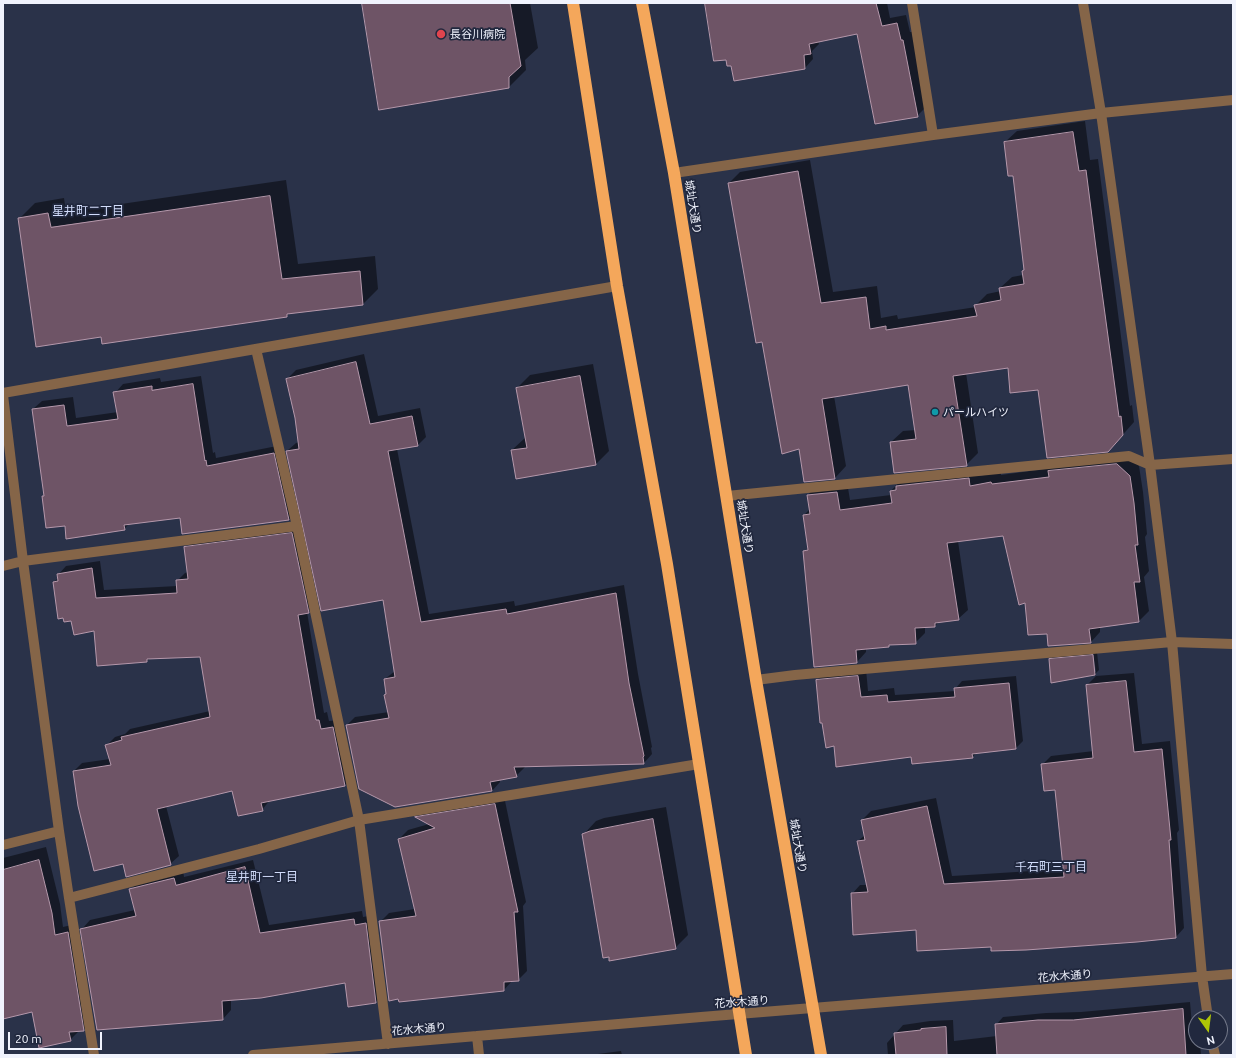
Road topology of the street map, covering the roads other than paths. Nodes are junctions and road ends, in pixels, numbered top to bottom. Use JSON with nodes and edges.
{"nodes":[{"id":1,"x":573,"y":3,"type":"edge"},
{"id":2,"x":642,"y":3,"type":"edge"},
{"id":3,"x":912,"y":3,"type":"edge"},
{"id":4,"x":1083,"y":3,"type":"edge"},
{"id":5,"x":1233,"y":100,"type":"edge"},
{"id":6,"x":1101,"y":113,"type":"junction"},
{"id":7,"x":933,"y":135,"type":"junction"},
{"id":8,"x":674,"y":173,"type":"junction"},
{"id":9,"x":617,"y":286,"type":"junction"},
{"id":10,"x":256,"y":349,"type":"junction"},
{"id":11,"x":3,"y":394,"type":"edge"},
{"id":12,"x":1233,"y":459,"type":"edge"},
{"id":13,"x":1150,"y":465,"type":"junction"},
{"id":14,"x":727,"y":496,"type":"junction"},
{"id":15,"x":297,"y":526,"type":"junction"},
{"id":16,"x":23,"y":561,"type":"junction"},
{"id":17,"x":3,"y":566,"type":"edge"},
{"id":18,"x":1172,"y":642,"type":"junction"},
{"id":19,"x":1233,"y":644,"type":"edge"},
{"id":20,"x":756,"y":680,"type":"junction"},
{"id":21,"x":699,"y":764,"type":"junction"},
{"id":22,"x":359,"y":820,"type":"junction"},
{"id":23,"x":59,"y":831,"type":"junction"},
{"id":24,"x":3,"y":845,"type":"edge"},
{"id":25,"x":69,"y":898,"type":"junction"},
{"id":26,"x":1233,"y":974,"type":"edge"},
{"id":27,"x":1202,"y":976,"type":"junction"},
{"id":28,"x":813,"y":1009,"type":"junction"},
{"id":29,"x":1207,"y":1010,"type":"edge"},
{"id":30,"x":739,"y":1015,"type":"junction"},
{"id":31,"x":477,"y":1036,"type":"junction"},
{"id":32,"x":388,"y":1044,"type":"junction"},
{"id":33,"x":94,"y":1055,"type":"edge"},
{"id":34,"x":253,"y":1055,"type":"edge"},
{"id":35,"x":480,"y":1055,"type":"edge"},
{"id":36,"x":746,"y":1055,"type":"edge"},
{"id":37,"x":821,"y":1055,"type":"edge"}],
"edges":[{"from":1,"to":9,"type":"highway"},
{"from":2,"to":8,"type":"highway","name":"城址大通り"},
{"from":3,"to":7,"type":"street"},
{"from":4,"to":6,"type":"street"},
{"from":5,"to":6,"type":"street"},
{"from":6,"to":7,"type":"street"},
{"from":6,"to":13,"type":"street"},
{"from":7,"to":8,"type":"street"},
{"from":8,"to":14,"type":"highway","name":"城址大通り"},
{"from":9,"to":10,"type":"street"},
{"from":9,"to":21,"type":"highway"},
{"from":10,"to":11,"type":"street"},
{"from":10,"to":15,"type":"street"},
{"from":11,"to":16,"type":"street"},
{"from":12,"to":13,"type":"street"},
{"from":13,"to":14,"type":"street"},
{"from":13,"to":18,"type":"street"},
{"from":14,"to":20,"type":"highway","name":"城址大通り"},
{"from":15,"to":16,"type":"street"},
{"from":15,"to":22,"type":"street"},
{"from":16,"to":17,"type":"street"},
{"from":16,"to":23,"type":"street"},
{"from":18,"to":19,"type":"street"},
{"from":18,"to":20,"type":"street"},
{"from":18,"to":27,"type":"street"},
{"from":20,"to":28,"type":"highway","name":"城址大通り"},
{"from":21,"to":22,"type":"street"},
{"from":21,"to":30,"type":"highway"},
{"from":22,"to":25,"type":"street"},
{"from":22,"to":32,"type":"street"},
{"from":23,"to":24,"type":"street"},
{"from":23,"to":25,"type":"street"},
{"from":25,"to":33,"type":"street"},
{"from":26,"to":27,"type":"street","name":"花水木通り"},
{"from":27,"to":28,"type":"street","name":"花水木通り"},
{"from":27,"to":29,"type":"street"},
{"from":28,"to":30,"type":"street","name":"花水木通り"},
{"from":28,"to":37,"type":"highway","name":"城址大通り"},
{"from":30,"to":31,"type":"street","name":"花水木通り"},
{"from":30,"to":36,"type":"highway"},
{"from":31,"to":32,"type":"street","name":"花水木通り"},
{"from":31,"to":35,"type":"street"},
{"from":32,"to":34,"type":"street","name":"花水木通り"}]}
